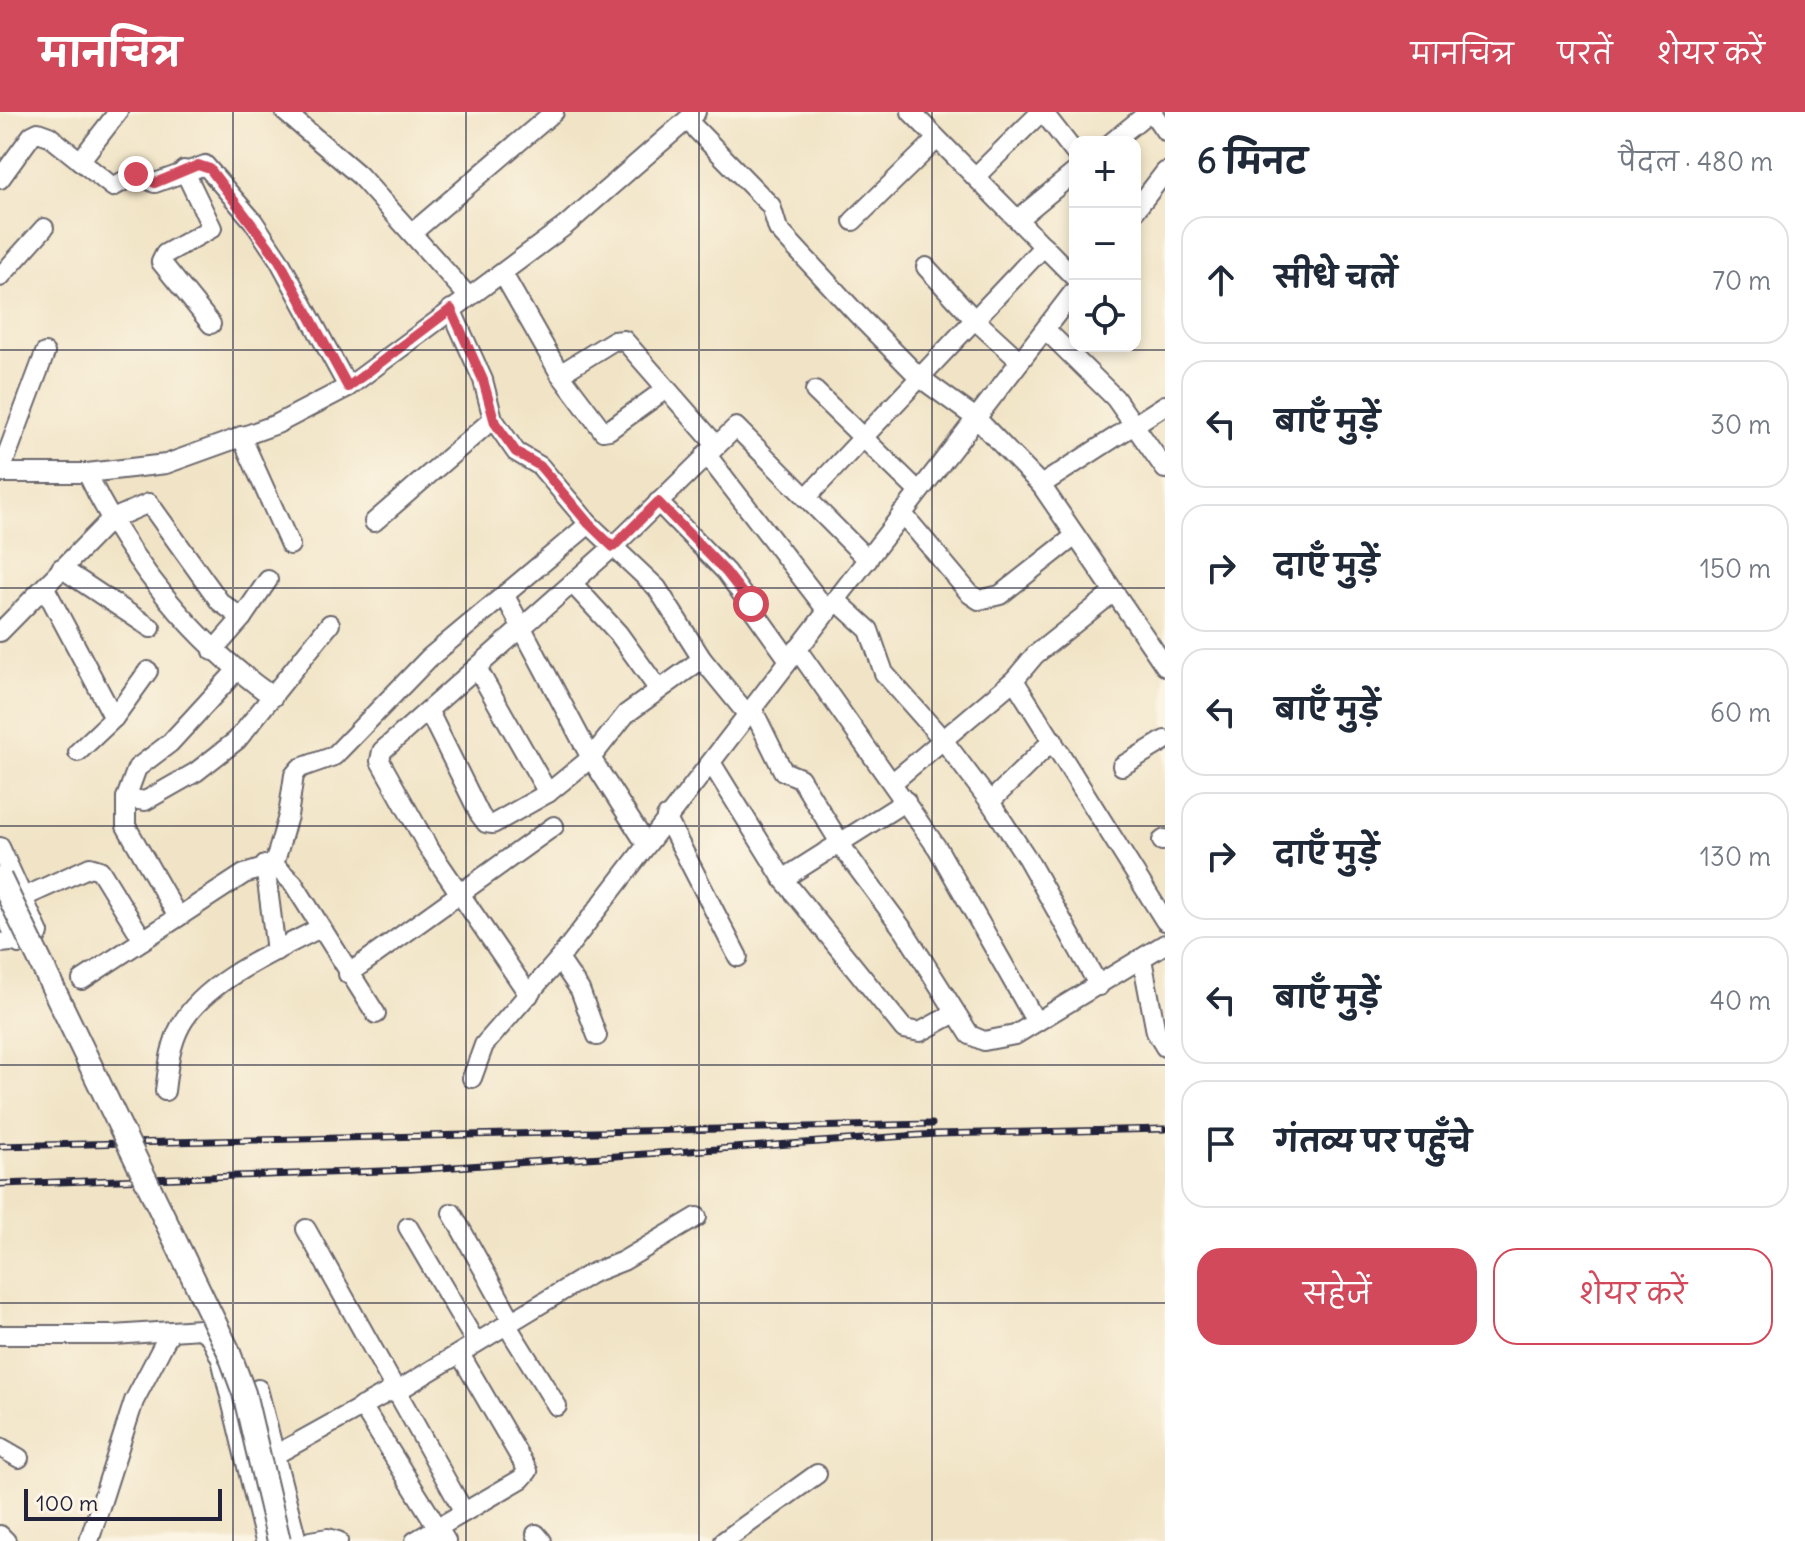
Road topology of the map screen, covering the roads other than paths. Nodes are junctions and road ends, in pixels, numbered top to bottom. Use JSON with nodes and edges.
{"nodes":[{"id":1,"x":118,"y":112,"type":"edge"},
{"id":2,"x":285,"y":112,"type":"edge"},
{"id":3,"x":554,"y":112,"type":"edge"},
{"id":4,"x":911,"y":112,"type":"edge"},
{"id":5,"x":1042,"y":112,"type":"edge"},
{"id":6,"x":1150,"y":112,"type":"edge"},
{"id":7,"x":692,"y":116,"type":"edge"},
{"id":8,"x":1165,"y":131,"type":"edge"},
{"id":9,"x":1120,"y":136,"type":"edge"},
{"id":10,"x":937,"y":139,"type":"junction"},
{"id":11,"x":1069,"y":146,"type":"edge"},
{"id":12,"x":80,"y":161,"type":"junction"},
{"id":13,"x":184,"y":170,"type":"junction"},
{"id":14,"x":1165,"y":172,"type":"edge"},
{"id":15,"x":975,"y":177,"type":"junction"},
{"id":16,"x":1069,"y":177,"type":"edge"},
{"id":17,"x":0,"y":179,"type":"edge"},
{"id":18,"x":1137,"y":208,"type":"edge"},
{"id":19,"x":1018,"y":219,"type":"junction"},
{"id":20,"x":853,"y":221,"type":"dead end"},
{"id":21,"x":44,"y":228,"type":"dead end"},
{"id":22,"x":412,"y":233,"type":"junction"},
{"id":23,"x":1044,"y":246,"type":"junction"},
{"id":24,"x":926,"y":267,"type":"dead end"},
{"id":25,"x":1069,"y":272,"type":"edge"},
{"id":26,"x":503,"y":274,"type":"junction"},
{"id":27,"x":0,"y":277,"type":"edge"},
{"id":28,"x":468,"y":296,"type":"junction"},
{"id":29,"x":1069,"y":298,"type":"edge"},
{"id":30,"x":451,"y":309,"type":"junction"},
{"id":31,"x":973,"y":318,"type":"junction"},
{"id":32,"x":211,"y":324,"type":"dead end"},
{"id":33,"x":1046,"y":330,"type":"junction"},
{"id":34,"x":45,"y":353,"type":"dead end"},
{"id":35,"x":1020,"y":361,"type":"junction"},
{"id":36,"x":560,"y":374,"type":"junction"},
{"id":37,"x":919,"y":377,"type":"junction"},
{"id":38,"x":348,"y":387,"type":"junction"},
{"id":39,"x":666,"y":389,"type":"junction"},
{"id":40,"x":815,"y":391,"type":"dead end"},
{"id":41,"x":1165,"y":405,"type":"edge"},
{"id":42,"x":972,"y":415,"type":"junction"},
{"id":43,"x":493,"y":419,"type":"junction"},
{"id":44,"x":1136,"y":426,"type":"junction"},
{"id":45,"x":241,"y":436,"type":"junction"},
{"id":46,"x":862,"y":438,"type":"junction"},
{"id":47,"x":711,"y":449,"type":"junction"},
{"id":48,"x":1165,"y":469,"type":"edge"},
{"id":49,"x":0,"y":473,"type":"edge"},
{"id":50,"x":87,"y":473,"type":"junction"},
{"id":51,"x":1041,"y":485,"type":"junction"},
{"id":52,"x":918,"y":491,"type":"junction"},
{"id":53,"x":806,"y":498,"type":"junction"},
{"id":54,"x":658,"y":502,"type":"junction"},
{"id":55,"x":902,"y":513,"type":"junction"},
{"id":56,"x":110,"y":520,"type":"junction"},
{"id":57,"x":374,"y":522,"type":"dead end"},
{"id":58,"x":589,"y":524,"type":"junction"},
{"id":59,"x":1075,"y":536,"type":"junction"},
{"id":60,"x":290,"y":545,"type":"dead end"},
{"id":61,"x":613,"y":547,"type":"junction"},
{"id":62,"x":868,"y":560,"type":"junction"},
{"id":63,"x":61,"y":568,"type":"junction"},
{"id":64,"x":268,"y":580,"type":"dead end"},
{"id":65,"x":573,"y":584,"type":"junction"},
{"id":66,"x":45,"y":588,"type":"junction"},
{"id":67,"x":1114,"y":592,"type":"junction"},
{"id":68,"x":505,"y":596,"type":"junction"},
{"id":69,"x":833,"y":606,"type":"junction"},
{"id":70,"x":242,"y":618,"type":"junction"},
{"id":71,"x":330,"y":624,"type":"dead end"},
{"id":72,"x":521,"y":626,"type":"junction"},
{"id":73,"x":151,"y":628,"type":"dead end"},
{"id":74,"x":0,"y":632,"type":"edge"},
{"id":75,"x":213,"y":651,"type":"junction"},
{"id":76,"x":793,"y":655,"type":"junction"},
{"id":77,"x":702,"y":659,"type":"junction"},
{"id":78,"x":1165,"y":666,"type":"edge"},
{"id":79,"x":477,"y":668,"type":"junction"},
{"id":80,"x":148,"y":671,"type":"dead end"},
{"id":81,"x":236,"y":671,"type":"junction"},
{"id":82,"x":1014,"y":680,"type":"junction"},
{"id":83,"x":659,"y":690,"type":"junction"},
{"id":84,"x":273,"y":697,"type":"junction"},
{"id":85,"x":750,"y":711,"type":"junction"},
{"id":86,"x":429,"y":712,"type":"junction"},
{"id":87,"x":114,"y":718,"type":"junction"},
{"id":88,"x":1053,"y":740,"type":"junction"},
{"id":89,"x":1165,"y":740,"type":"edge"},
{"id":90,"x":944,"y":741,"type":"junction"},
{"id":91,"x":78,"y":752,"type":"dead end"},
{"id":92,"x":591,"y":758,"type":"junction"},
{"id":93,"x":712,"y":764,"type":"junction"},
{"id":94,"x":1122,"y":766,"type":"dead end"},
{"id":95,"x":893,"y":782,"type":"junction"},
{"id":96,"x":548,"y":793,"type":"junction"},
{"id":97,"x":126,"y":798,"type":"junction"},
{"id":98,"x":906,"y":801,"type":"junction"},
{"id":99,"x":990,"y":802,"type":"junction"},
{"id":100,"x":666,"y":817,"type":"junction"},
{"id":101,"x":554,"y":826,"type":"dead end"},
{"id":102,"x":839,"y":842,"type":"junction"},
{"id":103,"x":646,"y":844,"type":"junction"},
{"id":104,"x":0,"y":847,"type":"edge"},
{"id":105,"x":269,"y":865,"type":"junction"},
{"id":106,"x":0,"y":878,"type":"edge"},
{"id":107,"x":783,"y":879,"type":"junction"},
{"id":108,"x":461,"y":893,"type":"junction"},
{"id":109,"x":24,"y":897,"type":"junction"},
{"id":110,"x":0,"y":905,"type":"edge"},
{"id":111,"x":178,"y":917,"type":"junction"},
{"id":112,"x":1165,"y":921,"type":"edge"},
{"id":113,"x":320,"y":928,"type":"junction"},
{"id":114,"x":143,"y":940,"type":"junction"},
{"id":115,"x":9,"y":943,"type":"edge"},
{"id":116,"x":1165,"y":944,"type":"edge"},
{"id":117,"x":276,"y":951,"type":"junction"},
{"id":118,"x":738,"y":957,"type":"dead end"},
{"id":119,"x":559,"y":959,"type":"junction"},
{"id":120,"x":1142,"y":959,"type":"junction"},
{"id":121,"x":348,"y":974,"type":"junction"},
{"id":122,"x":82,"y":980,"type":"dead end"},
{"id":123,"x":1099,"y":986,"type":"junction"},
{"id":124,"x":529,"y":995,"type":"junction"},
{"id":125,"x":955,"y":1013,"type":"junction"},
{"id":126,"x":376,"y":1014,"type":"dead end"},
{"id":127,"x":1036,"y":1022,"type":"junction"},
{"id":128,"x":597,"y":1036,"type":"dead end"},
{"id":129,"x":1165,"y":1047,"type":"edge"},
{"id":130,"x":472,"y":1078,"type":"dead end"},
{"id":131,"x":165,"y":1091,"type":"dead end"},
{"id":132,"x":452,"y":1213,"type":"dead end"},
{"id":133,"x":697,"y":1217,"type":"dead end"},
{"id":134,"x":408,"y":1227,"type":"dead end"},
{"id":135,"x":306,"y":1229,"type":"dead end"},
{"id":136,"x":509,"y":1322,"type":"junction"},
{"id":137,"x":170,"y":1332,"type":"junction"},
{"id":138,"x":0,"y":1335,"type":"edge"},
{"id":139,"x":468,"y":1348,"type":"junction"},
{"id":140,"x":258,"y":1389,"type":"dead end"},
{"id":141,"x":393,"y":1391,"type":"junction"},
{"id":142,"x":362,"y":1406,"type":"junction"},
{"id":143,"x":557,"y":1406,"type":"dead end"},
{"id":144,"x":0,"y":1447,"type":"edge"},
{"id":145,"x":275,"y":1455,"type":"junction"},
{"id":146,"x":19,"y":1458,"type":"dead end"},
{"id":147,"x":817,"y":1474,"type":"dead end"},
{"id":148,"x":464,"y":1512,"type":"junction"},
{"id":149,"x":441,"y":1534,"type":"edge"},
{"id":150,"x":0,"y":1535,"type":"edge"},
{"id":151,"x":6,"y":1541,"type":"edge"},
{"id":152,"x":89,"y":1541,"type":"edge"},
{"id":153,"x":265,"y":1541,"type":"edge"},
{"id":154,"x":279,"y":1541,"type":"edge"},
{"id":155,"x":297,"y":1541,"type":"edge"},
{"id":156,"x":310,"y":1541,"type":"edge"},
{"id":157,"x":338,"y":1541,"type":"edge"},
{"id":158,"x":415,"y":1541,"type":"edge"},
{"id":159,"x":724,"y":1541,"type":"edge"}],
"edges":[{"from":1,"to":12,"type":"street"},
{"from":2,"to":22,"type":"street"},
{"from":3,"to":22,"type":"street"},
{"from":4,"to":10,"type":"street"},
{"from":5,"to":11,"type":"street"},
{"from":5,"to":15,"type":"street"},
{"from":6,"to":8,"type":"street"},
{"from":6,"to":9,"type":"street"},
{"from":7,"to":26,"type":"street"},
{"from":7,"to":37,"type":"street"},
{"from":10,"to":15,"type":"street"},
{"from":10,"to":20,"type":"street"},
{"from":12,"to":13,"type":"street"},
{"from":12,"to":17,"type":"street"},
{"from":13,"to":32,"type":"street"},
{"from":13,"to":38,"type":"street"},
{"from":14,"to":18,"type":"street"},
{"from":15,"to":19,"type":"street"},
{"from":16,"to":19,"type":"street"},
{"from":19,"to":23,"type":"street"},
{"from":21,"to":27,"type":"street"},
{"from":22,"to":28,"type":"street"},
{"from":23,"to":25,"type":"street"},
{"from":23,"to":31,"type":"street"},
{"from":24,"to":31,"type":"street"},
{"from":26,"to":28,"type":"street"},
{"from":26,"to":36,"type":"street"},
{"from":28,"to":30,"type":"street"},
{"from":29,"to":33,"type":"street"},
{"from":30,"to":38,"type":"street"},
{"from":30,"to":43,"type":"street"},
{"from":31,"to":35,"type":"street"},
{"from":31,"to":37,"type":"street"},
{"from":33,"to":35,"type":"street"},
{"from":33,"to":44,"type":"street"},
{"from":34,"to":49,"type":"street"},
{"from":35,"to":42,"type":"street"},
{"from":36,"to":39,"type":"street"},
{"from":36,"to":39,"type":"street"},
{"from":37,"to":42,"type":"street"},
{"from":37,"to":46,"type":"street"},
{"from":38,"to":45,"type":"street"},
{"from":39,"to":47,"type":"street"},
{"from":40,"to":46,"type":"street"},
{"from":41,"to":44,"type":"street"},
{"from":42,"to":51,"type":"street"},
{"from":42,"to":52,"type":"street"},
{"from":43,"to":57,"type":"street"},
{"from":43,"to":58,"type":"street"},
{"from":44,"to":48,"type":"street"},
{"from":44,"to":51,"type":"street"},
{"from":45,"to":50,"type":"street"},
{"from":45,"to":60,"type":"street"},
{"from":46,"to":52,"type":"street"},
{"from":46,"to":53,"type":"street"},
{"from":47,"to":53,"type":"street"},
{"from":47,"to":54,"type":"street"},
{"from":47,"to":69,"type":"street"},
{"from":49,"to":50,"type":"street"},
{"from":50,"to":56,"type":"street"},
{"from":51,"to":59,"type":"street"},
{"from":52,"to":55,"type":"street"},
{"from":53,"to":62,"type":"street"},
{"from":54,"to":61,"type":"street"},
{"from":54,"to":76,"type":"street"},
{"from":55,"to":59,"type":"street"},
{"from":55,"to":62,"type":"street"},
{"from":56,"to":63,"type":"street"},
{"from":56,"to":70,"type":"street"},
{"from":56,"to":75,"type":"street"},
{"from":58,"to":61,"type":"street"},
{"from":58,"to":68,"type":"street"},
{"from":59,"to":67,"type":"street"},
{"from":61,"to":65,"type":"street"},
{"from":61,"to":77,"type":"street"},
{"from":62,"to":69,"type":"street"},
{"from":63,"to":66,"type":"street"},
{"from":63,"to":73,"type":"street"},
{"from":64,"to":70,"type":"street"},
{"from":65,"to":72,"type":"street"},
{"from":65,"to":83,"type":"street"},
{"from":66,"to":74,"type":"street"},
{"from":66,"to":87,"type":"street"},
{"from":67,"to":78,"type":"street"},
{"from":67,"to":82,"type":"street"},
{"from":68,"to":72,"type":"street"},
{"from":68,"to":105,"type":"street"},
{"from":69,"to":76,"type":"street"},
{"from":69,"to":90,"type":"street"},
{"from":70,"to":75,"type":"street"},
{"from":71,"to":84,"type":"street"},
{"from":72,"to":79,"type":"street"},
{"from":72,"to":92,"type":"street"},
{"from":75,"to":81,"type":"street"},
{"from":76,"to":85,"type":"street"},
{"from":76,"to":95,"type":"street"},
{"from":77,"to":83,"type":"street"},
{"from":77,"to":85,"type":"street"},
{"from":79,"to":86,"type":"street"},
{"from":79,"to":96,"type":"street"},
{"from":80,"to":87,"type":"street"},
{"from":81,"to":84,"type":"street"},
{"from":81,"to":97,"type":"street"},
{"from":82,"to":88,"type":"street"},
{"from":82,"to":90,"type":"street"},
{"from":83,"to":92,"type":"street"},
{"from":84,"to":97,"type":"street"},
{"from":85,"to":93,"type":"street"},
{"from":85,"to":102,"type":"street"},
{"from":86,"to":96,"type":"street"},
{"from":86,"to":108,"type":"street"},
{"from":87,"to":91,"type":"street"},
{"from":88,"to":99,"type":"street"},
{"from":88,"to":112,"type":"street"},
{"from":89,"to":94,"type":"street"},
{"from":90,"to":95,"type":"street"},
{"from":90,"to":99,"type":"street"},
{"from":92,"to":96,"type":"street"},
{"from":92,"to":103,"type":"street"},
{"from":93,"to":100,"type":"street"},
{"from":93,"to":107,"type":"street"},
{"from":95,"to":98,"type":"street"},
{"from":97,"to":111,"type":"street"},
{"from":98,"to":102,"type":"street"},
{"from":98,"to":127,"type":"street"},
{"from":99,"to":123,"type":"street"},
{"from":100,"to":103,"type":"street"},
{"from":100,"to":118,"type":"street"},
{"from":101,"to":108,"type":"street"},
{"from":102,"to":107,"type":"street"},
{"from":102,"to":125,"type":"street"},
{"from":103,"to":119,"type":"street"},
{"from":104,"to":109,"type":"street"},
{"from":105,"to":111,"type":"street"},
{"from":105,"to":113,"type":"street"},
{"from":105,"to":117,"type":"street"},
{"from":106,"to":154,"type":"main road","bridge":true},
{"from":107,"to":125,"type":"street"},
{"from":108,"to":121,"type":"street"},
{"from":108,"to":124,"type":"street"},
{"from":109,"to":114,"type":"street"},
{"from":109,"to":115,"type":"street"},
{"from":110,"to":115,"type":"street"},
{"from":111,"to":114,"type":"street"},
{"from":113,"to":117,"type":"street"},
{"from":113,"to":121,"type":"street"},
{"from":114,"to":122,"type":"street"},
{"from":116,"to":120,"type":"street"},
{"from":117,"to":131,"type":"street"},
{"from":119,"to":124,"type":"street"},
{"from":119,"to":128,"type":"street"},
{"from":120,"to":123,"type":"street"},
{"from":120,"to":129,"type":"street"},
{"from":121,"to":126,"type":"street"},
{"from":123,"to":127,"type":"street"},
{"from":124,"to":130,"type":"street"},
{"from":125,"to":127,"type":"street"},
{"from":132,"to":136,"type":"street"},
{"from":133,"to":136,"type":"street"},
{"from":134,"to":139,"type":"street"},
{"from":135,"to":141,"type":"street"},
{"from":136,"to":139,"type":"street"},
{"from":136,"to":143,"type":"street"},
{"from":137,"to":138,"type":"street"},
{"from":137,"to":152,"type":"street"},
{"from":137,"to":153,"type":"street"},
{"from":139,"to":141,"type":"street"},
{"from":139,"to":148,"type":"street"},
{"from":140,"to":145,"type":"street"},
{"from":141,"to":142,"type":"street"},
{"from":141,"to":148,"type":"street"},
{"from":142,"to":145,"type":"street"},
{"from":142,"to":149,"type":"street"},
{"from":144,"to":146,"type":"street"},
{"from":145,"to":155,"type":"street"},
{"from":147,"to":159,"type":"street"},
{"from":148,"to":149,"type":"street"},
{"from":149,"to":158,"type":"street"},
{"from":150,"to":151,"type":"street"},
{"from":156,"to":157,"type":"street"}]}
